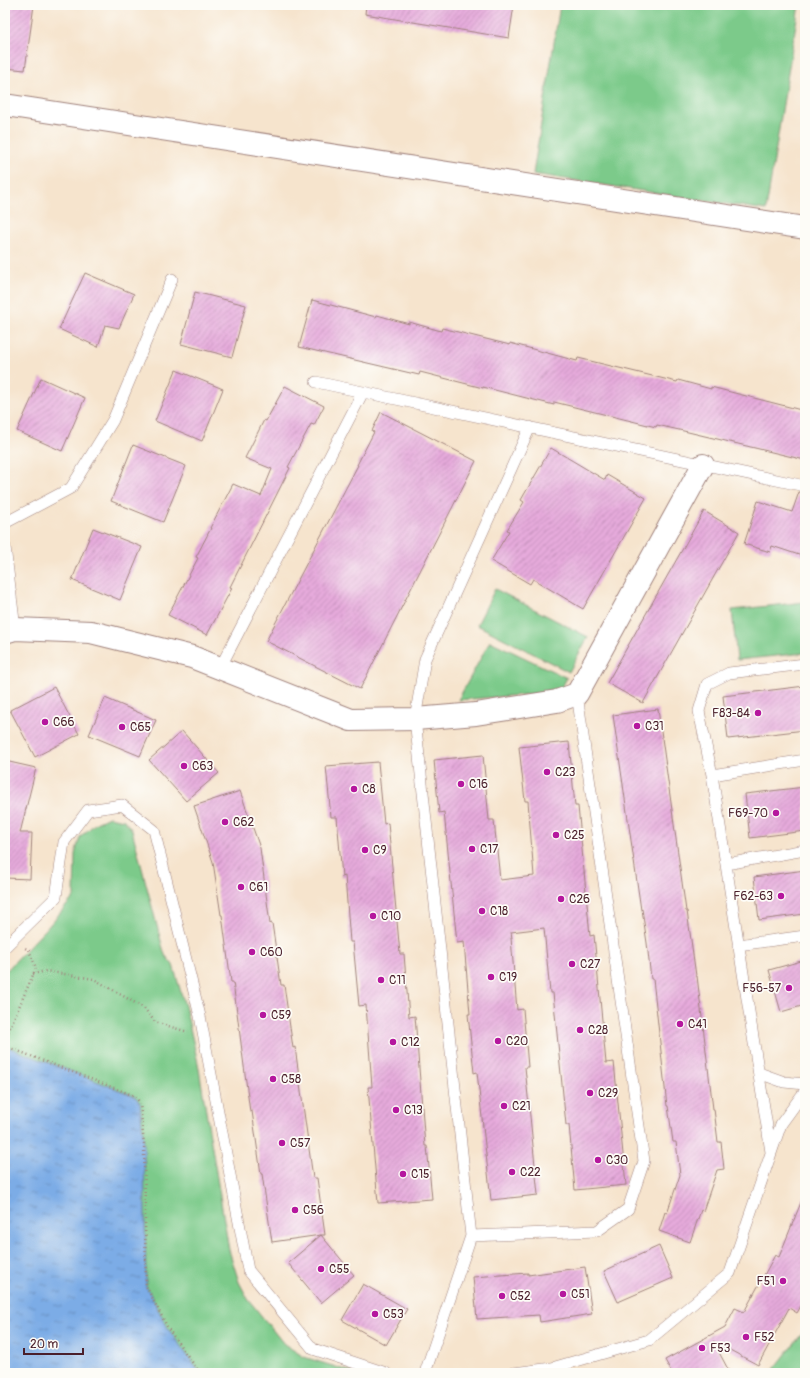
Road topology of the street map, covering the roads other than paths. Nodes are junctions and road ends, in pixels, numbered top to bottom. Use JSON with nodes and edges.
{"nodes":[{"id":1,"x":5,"y":105,"type":"edge"},
{"id":2,"x":805,"y":228,"type":"edge"},
{"id":3,"x":172,"y":279,"type":"dead end"},
{"id":4,"x":316,"y":382,"type":"dead end"},
{"id":5,"x":363,"y":392,"type":"junction"},
{"id":6,"x":530,"y":427,"type":"junction"},
{"id":7,"x":703,"y":465,"type":"junction"},
{"id":8,"x":805,"y":486,"type":"edge"},
{"id":9,"x":5,"y":524,"type":"edge"},
{"id":10,"x":5,"y":547,"type":"edge"},
{"id":11,"x":10,"y":630,"type":"edge"},
{"id":12,"x":805,"y":664,"type":"edge"},
{"id":13,"x":220,"y":668,"type":"junction"},
{"id":14,"x":577,"y":694,"type":"junction"},
{"id":15,"x":415,"y":719,"type":"junction"},
{"id":16,"x":805,"y":760,"type":"edge"},
{"id":17,"x":712,"y":775,"type":"junction"},
{"id":18,"x":805,"y":850,"type":"edge"},
{"id":19,"x":726,"y":864,"type":"junction"},
{"id":20,"x":805,"y":936,"type":"edge"},
{"id":21,"x":8,"y":945,"type":"edge"},
{"id":22,"x":738,"y":945,"type":"junction"},
{"id":23,"x":759,"y":1073,"type":"junction"},
{"id":24,"x":805,"y":1084,"type":"edge"},
{"id":25,"x":805,"y":1091,"type":"edge"},
{"id":26,"x":771,"y":1152,"type":"junction"},
{"id":27,"x":471,"y":1236,"type":"junction"},
{"id":28,"x":386,"y":1373,"type":"edge"},
{"id":29,"x":425,"y":1373,"type":"edge"},
{"id":30,"x":514,"y":1373,"type":"edge"}],
"edges":[{"from":1,"to":2,"type":"street"},
{"from":3,"to":9,"type":"lane"},
{"from":4,"to":5,"type":"lane"},
{"from":5,"to":6,"type":"lane"},
{"from":5,"to":13,"type":"lane"},
{"from":6,"to":7,"type":"lane"},
{"from":6,"to":15,"type":"lane"},
{"from":7,"to":8,"type":"lane"},
{"from":7,"to":14,"type":"street"},
{"from":10,"to":11,"type":"lane"},
{"from":11,"to":13,"type":"street"},
{"from":12,"to":17,"type":"lane"},
{"from":13,"to":15,"type":"street"},
{"from":14,"to":15,"type":"street"},
{"from":14,"to":27,"type":"lane"},
{"from":15,"to":27,"type":"lane"},
{"from":16,"to":17,"type":"lane"},
{"from":17,"to":19,"type":"lane"},
{"from":18,"to":19,"type":"lane"},
{"from":19,"to":22,"type":"lane"},
{"from":20,"to":22,"type":"lane"},
{"from":21,"to":28,"type":"lane"},
{"from":22,"to":23,"type":"lane"},
{"from":23,"to":24,"type":"lane"},
{"from":23,"to":26,"type":"lane"},
{"from":25,"to":26,"type":"lane"},
{"from":26,"to":30,"type":"lane"},
{"from":27,"to":29,"type":"lane"}]}
